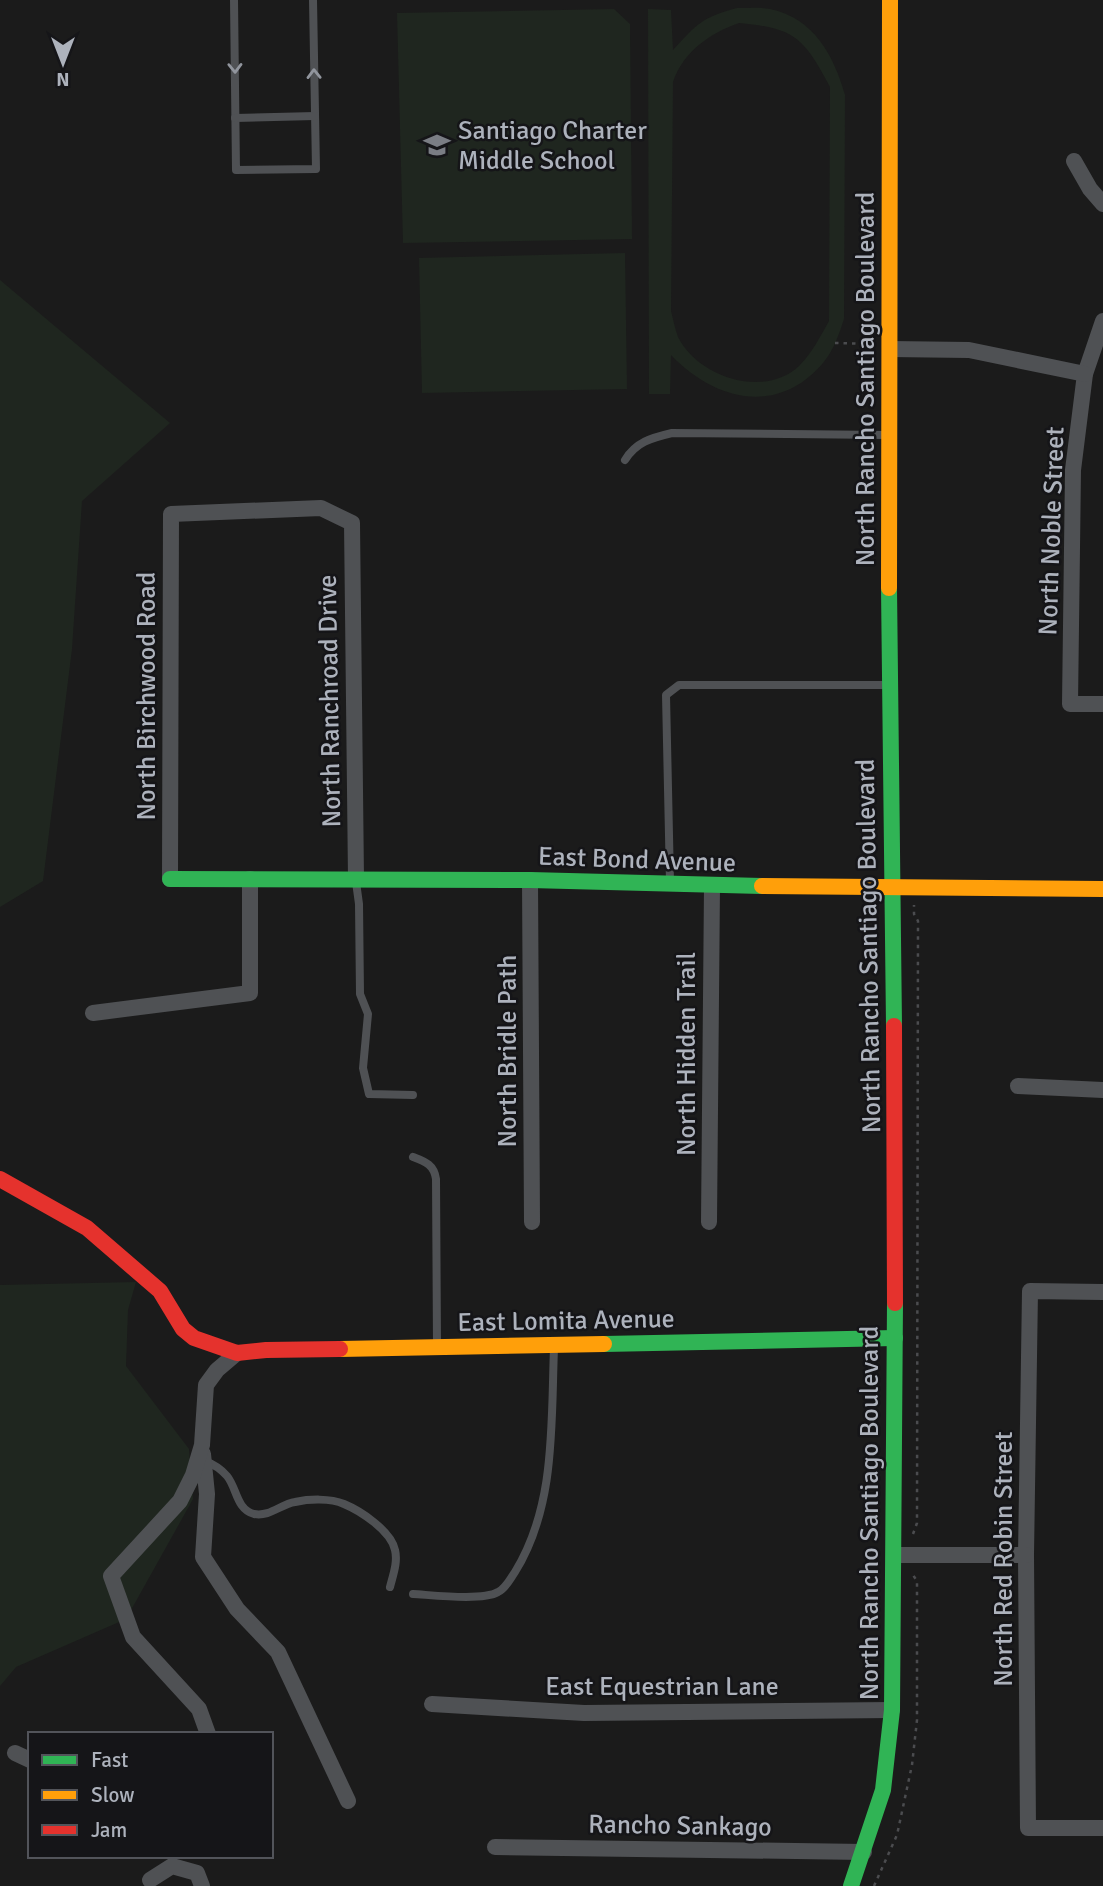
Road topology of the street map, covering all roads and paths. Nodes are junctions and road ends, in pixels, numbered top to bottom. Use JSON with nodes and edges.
{"nodes":[{"id":1,"x":234,"y":0,"type":"edge"},
{"id":2,"x":313,"y":0,"type":"edge"},
{"id":3,"x":890,"y":0,"type":"edge"},
{"id":4,"x":315,"y":117,"type":"junction"},
{"id":5,"x":236,"y":118,"type":"junction"},
{"id":6,"x":1074,"y":161,"type":"dead end"},
{"id":7,"x":1103,"y":204,"type":"edge"},
{"id":8,"x":1103,"y":321,"type":"edge"},
{"id":9,"x":835,"y":343,"type":"dead end"},
{"id":10,"x":890,"y":347,"type":"junction"},
{"id":11,"x":1085,"y":374,"type":"junction"},
{"id":12,"x":890,"y":435,"type":"junction"},
{"id":13,"x":625,"y":460,"type":"dead end"},
{"id":14,"x":172,"y":514,"type":"joint"},
{"id":15,"x":890,"y":685,"type":"junction"},
{"id":16,"x":1103,"y":704,"type":"edge"},
{"id":17,"x":170,"y":879,"type":"joint"},
{"id":18,"x":250,"y":879,"type":"junction"},
{"id":19,"x":356,"y":879,"type":"junction"},
{"id":20,"x":530,"y":880,"type":"junction"},
{"id":21,"x":670,"y":884,"type":"junction"},
{"id":22,"x":712,"y":886,"type":"junction"},
{"id":23,"x":893,"y":888,"type":"junction"},
{"id":24,"x":1103,"y":889,"type":"edge"},
{"id":25,"x":93,"y":1013,"type":"dead end"},
{"id":26,"x":1018,"y":1086,"type":"dead end"},
{"id":27,"x":1103,"y":1090,"type":"edge"},
{"id":28,"x":414,"y":1096,"type":"dead end"},
{"id":29,"x":413,"y":1157,"type":"dead end"},
{"id":30,"x":1,"y":1179,"type":"edge"},
{"id":31,"x":532,"y":1222,"type":"dead end"},
{"id":32,"x":709,"y":1222,"type":"dead end"},
{"id":33,"x":1103,"y":1292,"type":"edge"},
{"id":34,"x":895,"y":1338,"type":"junction"},
{"id":35,"x":554,"y":1345,"type":"junction"},
{"id":36,"x":437,"y":1347,"type":"junction"},
{"id":37,"x":237,"y":1353,"type":"junction"},
{"id":38,"x":202,"y":1452,"type":"junction"},
{"id":39,"x":894,"y":1555,"type":"junction"},
{"id":40,"x":1026,"y":1556,"type":"junction"},
{"id":41,"x":390,"y":1587,"type":"dead end"},
{"id":42,"x":413,"y":1594,"type":"dead end"},
{"id":43,"x":432,"y":1704,"type":"dead end"},
{"id":44,"x":892,"y":1710,"type":"junction"},
{"id":45,"x":207,"y":1732,"type":"edge"},
{"id":46,"x":348,"y":1801,"type":"dead end"},
{"id":47,"x":1103,"y":1828,"type":"edge"},
{"id":48,"x":495,"y":1847,"type":"dead end"},
{"id":49,"x":864,"y":1852,"type":"junction"},
{"id":50,"x":150,"y":1880,"type":"dead end"},
{"id":51,"x":202,"y":1886,"type":"edge"},
{"id":52,"x":851,"y":1886,"type":"edge"}],
"edges":[{"from":1,"to":5,"type":"lane","one_way":true},
{"from":4,"to":2,"type":"lane","one_way":true},
{"from":3,"to":10,"type":"street","name":"North Rancho Santiago Boulevard"},
{"from":4,"to":5,"type":"lane"},
{"from":4,"to":5,"type":"lane"},
{"from":6,"to":7,"type":"street"},
{"from":8,"to":11,"type":"street","name":"North Noble Street"},
{"from":9,"to":10,"type":"path"},
{"from":10,"to":11,"type":"street"},
{"from":10,"to":12,"type":"street","name":"North Rancho Santiago Boulevard"},
{"from":11,"to":16,"type":"street","name":"North Noble Street"},
{"from":12,"to":13,"type":"lane"},
{"from":12,"to":15,"type":"street","name":"North Rancho Santiago Boulevard"},
{"from":14,"to":17,"type":"street","name":"North Birchwood Road"},
{"from":14,"to":19,"type":"street","name":"North Ranchroad Drive"},
{"from":15,"to":21,"type":"lane"},
{"from":15,"to":23,"type":"street","name":"North Rancho Santiago Boulevard"},
{"from":17,"to":18,"type":"street","name":"East Bond Avenue"},
{"from":18,"to":19,"type":"street","name":"East Bond Avenue"},
{"from":18,"to":25,"type":"street"},
{"from":19,"to":20,"type":"street","name":"East Bond Avenue"},
{"from":19,"to":28,"type":"lane"},
{"from":20,"to":21,"type":"street","name":"East Bond Avenue"},
{"from":20,"to":31,"type":"street","name":"North Bridle Path"},
{"from":21,"to":22,"type":"street","name":"East Bond Avenue"},
{"from":22,"to":23,"type":"street","name":"East Bond Avenue"},
{"from":22,"to":32,"type":"street","name":"North Hidden Trail"},
{"from":23,"to":24,"type":"street","name":"East Bond Avenue"},
{"from":23,"to":34,"type":"street","name":"North Rancho Santiago Boulevard"},
{"from":26,"to":27,"type":"street"},
{"from":29,"to":36,"type":"lane"},
{"from":30,"to":37,"type":"street"},
{"from":33,"to":40,"type":"street","name":"North Red Robin Street"},
{"from":34,"to":35,"type":"street","name":"East Lomita Avenue"},
{"from":34,"to":39,"type":"street","name":"North Rancho Santiago Boulevard"},
{"from":35,"to":36,"type":"street","name":"East Lomita Avenue"},
{"from":35,"to":42,"type":"lane"},
{"from":36,"to":37,"type":"street","name":"East Lomita Avenue"},
{"from":37,"to":38,"type":"street"},
{"from":38,"to":41,"type":"lane"},
{"from":38,"to":45,"type":"street"},
{"from":38,"to":46,"type":"street"},
{"from":39,"to":40,"type":"street"},
{"from":39,"to":44,"type":"street","name":"North Rancho Santiago Boulevard"},
{"from":40,"to":47,"type":"street","name":"North Red Robin Street"},
{"from":43,"to":44,"type":"street","name":"East Equestrian Lane"},
{"from":44,"to":49,"type":"street","name":"North Rancho Santiago Boulevard"},
{"from":48,"to":49,"type":"street","name":"Rancho Sankago"},
{"from":49,"to":52,"type":"street","name":"North Rancho Santiago Boulevard"},
{"from":50,"to":51,"type":"street"}]}
